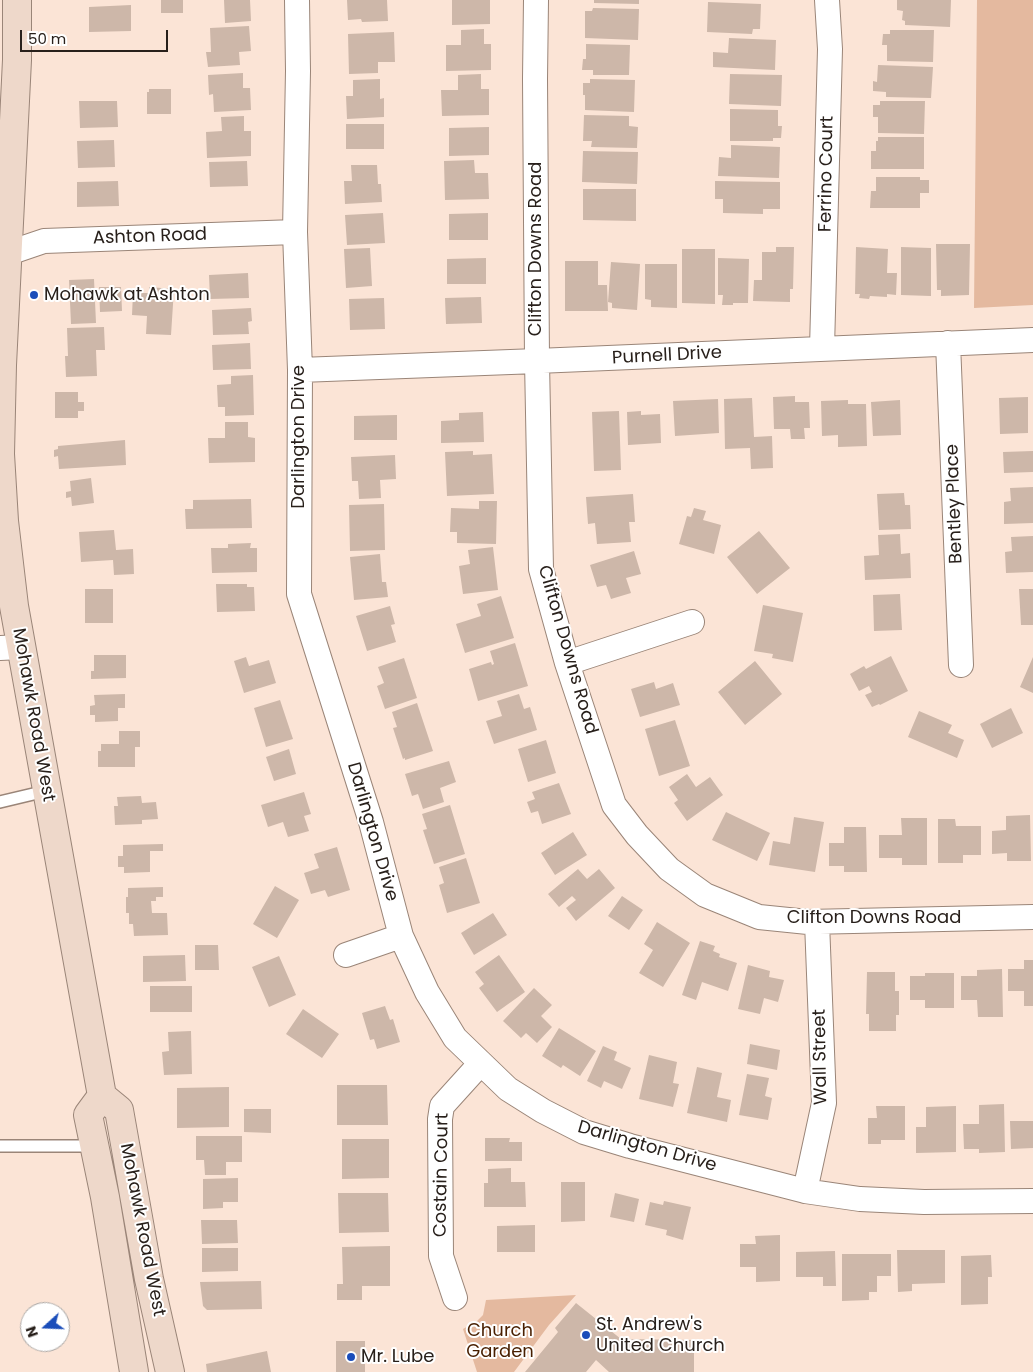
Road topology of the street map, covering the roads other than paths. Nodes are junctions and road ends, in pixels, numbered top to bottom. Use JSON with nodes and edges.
{"nodes":[{"id":1,"x":16,"y":0,"type":"edge"},
{"id":2,"x":297,"y":0,"type":"edge"},
{"id":3,"x":536,"y":0,"type":"edge"},
{"id":4,"x":827,"y":0,"type":"edge"},
{"id":5,"x":295,"y":232,"type":"junction"},
{"id":6,"x":4,"y":255,"type":"edge"},
{"id":7,"x":1033,"y":340,"type":"edge"},
{"id":8,"x":948,"y":343,"type":"junction"},
{"id":9,"x":822,"y":348,"type":"junction"},
{"id":10,"x":537,"y":361,"type":"junction"},
{"id":11,"x":300,"y":370,"type":"junction"},
{"id":12,"x":692,"y":622,"type":"dead end"},
{"id":13,"x":10,"y":648,"type":"edge"},
{"id":14,"x":567,"y":662,"type":"junction"},
{"id":15,"x":961,"y":665,"type":"dead end"},
{"id":16,"x":46,"y":791,"type":"junction"},
{"id":17,"x":0,"y":802,"type":"edge"},
{"id":18,"x":1033,"y":916,"type":"edge"},
{"id":19,"x":817,"y":922,"type":"junction"},
{"id":20,"x":401,"y":936,"type":"junction"},
{"id":21,"x":346,"y":954,"type":"dead end"},
{"id":22,"x":480,"y":1064,"type":"junction"},
{"id":23,"x":102,"y":1096,"type":"junction"},
{"id":24,"x":0,"y":1146,"type":"edge"},
{"id":25,"x":94,"y":1146,"type":"junction"},
{"id":26,"x":805,"y":1191,"type":"junction"},
{"id":27,"x":1033,"y":1200,"type":"edge"},
{"id":28,"x":149,"y":1279,"type":"junction"},
{"id":29,"x":455,"y":1298,"type":"dead end"},
{"id":30,"x":134,"y":1372,"type":"edge"},
{"id":31,"x":170,"y":1372,"type":"edge"}],
"edges":[{"from":1,"to":6,"type":"main road","name":"Mohawk Road West"},
{"from":2,"to":5,"type":"street","name":"Darlington Drive"},
{"from":3,"to":10,"type":"street","name":"Clifton Downs Road"},
{"from":4,"to":9,"type":"street","name":"Ferrino Court"},
{"from":5,"to":6,"type":"street","name":"Ashton Road"},
{"from":5,"to":11,"type":"street","name":"Darlington Drive"},
{"from":6,"to":13,"type":"main road","name":"Mohawk Road West"},
{"from":7,"to":8,"type":"street","name":"Purnell Drive"},
{"from":8,"to":9,"type":"street","name":"Purnell Drive"},
{"from":8,"to":15,"type":"street","name":"Bentley Place"},
{"from":9,"to":10,"type":"street","name":"Purnell Drive"},
{"from":10,"to":11,"type":"street","name":"Purnell Drive"},
{"from":10,"to":14,"type":"street","name":"Clifton Downs Road"},
{"from":11,"to":20,"type":"street","name":"Darlington Drive"},
{"from":12,"to":14,"type":"street"},
{"from":13,"to":16,"type":"main road","name":"Mohawk Road West"},
{"from":14,"to":19,"type":"street","name":"Clifton Downs Road"},
{"from":16,"to":17,"type":"lane"},
{"from":16,"to":23,"type":"main road","name":"Mohawk Road West"},
{"from":18,"to":19,"type":"street","name":"Clifton Downs Road"},
{"from":19,"to":26,"type":"street","name":"Wall Street"},
{"from":20,"to":21,"type":"street"},
{"from":20,"to":22,"type":"street","name":"Darlington Drive"},
{"from":22,"to":26,"type":"street","name":"Darlington Drive"},
{"from":22,"to":29,"type":"street","name":"Costain Court"},
{"from":23,"to":25,"type":"main road","name":"Mohawk Road West"},
{"from":23,"to":28,"type":"main road","name":"Mohawk Road West"},
{"from":24,"to":25,"type":"lane"},
{"from":25,"to":28,"type":"main road"},
{"from":25,"to":30,"type":"main road","name":"Mohawk Road West"},
{"from":26,"to":27,"type":"street","name":"Darlington Drive"},
{"from":28,"to":31,"type":"main road","name":"Mohawk Road West"}]}
